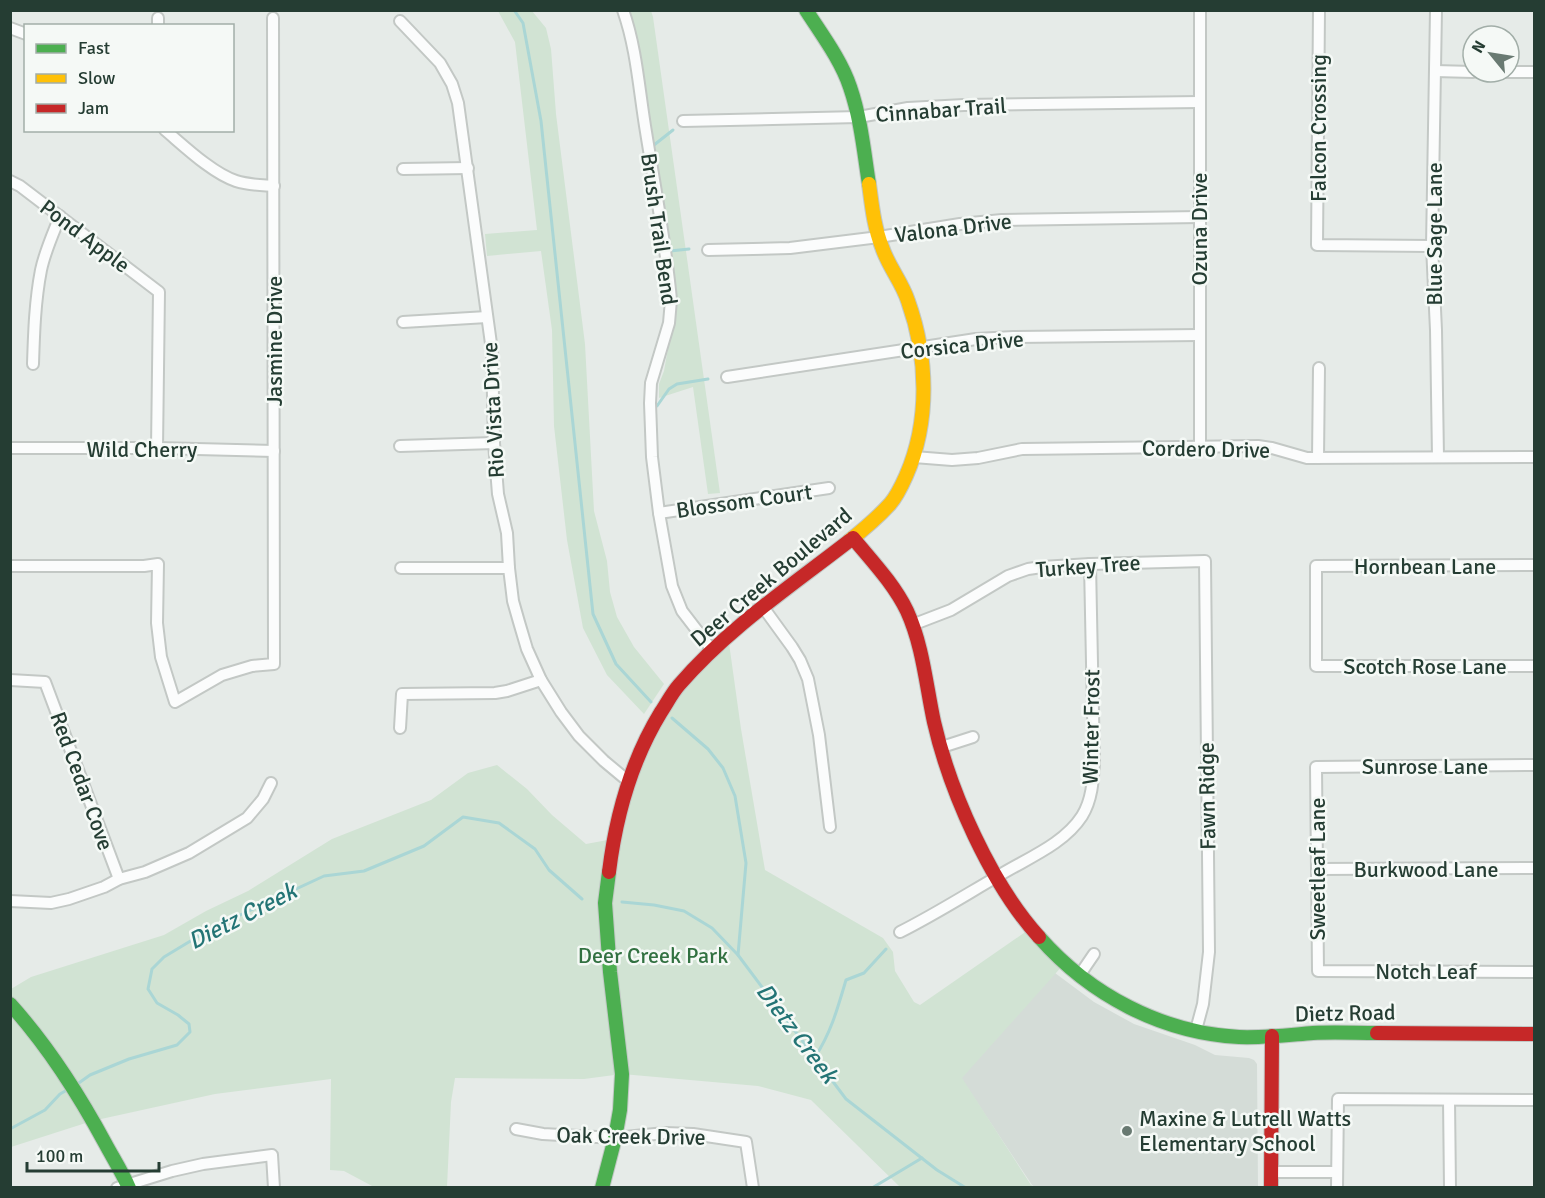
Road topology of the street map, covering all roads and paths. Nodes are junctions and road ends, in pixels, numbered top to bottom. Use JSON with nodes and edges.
{"nodes":[{"id":1,"x":623,"y":10,"type":"edge"},
{"id":2,"x":806,"y":10,"type":"edge"},
{"id":3,"x":1200,"y":10,"type":"edge"},
{"id":4,"x":1319,"y":10,"type":"edge"},
{"id":5,"x":1436,"y":10,"type":"edge"},
{"id":6,"x":273,"y":18,"type":"dead end"},
{"id":7,"x":400,"y":21,"type":"dead end"},
{"id":8,"x":1435,"y":71,"type":"junction"},
{"id":9,"x":1461,"y":72,"type":"edge"},
{"id":10,"x":1200,"y":102,"type":"junction"},
{"id":11,"x":859,"y":117,"type":"junction"},
{"id":12,"x":683,"y":121,"type":"dead end"},
{"id":13,"x":167,"y":132,"type":"edge"},
{"id":14,"x":468,"y":168,"type":"junction"},
{"id":15,"x":403,"y":169,"type":"dead end"},
{"id":16,"x":10,"y":181,"type":"edge"},
{"id":17,"x":274,"y":186,"type":"junction"},
{"id":18,"x":60,"y":216,"type":"junction"},
{"id":19,"x":1200,"y":217,"type":"junction"},
{"id":20,"x":879,"y":237,"type":"junction"},
{"id":21,"x":1432,"y":246,"type":"junction"},
{"id":22,"x":708,"y":250,"type":"dead end"},
{"id":23,"x":487,"y":317,"type":"junction"},
{"id":24,"x":403,"y":322,"type":"dead end"},
{"id":25,"x":1199,"y":335,"type":"junction"},
{"id":26,"x":921,"y":347,"type":"junction"},
{"id":27,"x":33,"y":364,"type":"dead end"},
{"id":28,"x":1319,"y":368,"type":"dead end"},
{"id":29,"x":727,"y":377,"type":"dead end"},
{"id":30,"x":494,"y":443,"type":"junction"},
{"id":31,"x":399,"y":446,"type":"dead end"},
{"id":32,"x":1200,"y":447,"type":"junction"},
{"id":33,"x":10,"y":448,"type":"edge"},
{"id":34,"x":157,"y":448,"type":"junction"},
{"id":35,"x":274,"y":451,"type":"junction"},
{"id":36,"x":914,"y":457,"type":"junction"},
{"id":37,"x":1438,"y":457,"type":"junction"},
{"id":38,"x":1534,"y":457,"type":"edge"},
{"id":39,"x":1318,"y":458,"type":"junction"},
{"id":40,"x":829,"y":488,"type":"dead end"},
{"id":41,"x":659,"y":513,"type":"junction"},
{"id":42,"x":853,"y":538,"type":"junction"},
{"id":43,"x":1205,"y":561,"type":"joint"},
{"id":44,"x":1090,"y":564,"type":"junction"},
{"id":45,"x":1534,"y":565,"type":"edge"},
{"id":46,"x":10,"y":566,"type":"edge"},
{"id":47,"x":401,"y":568,"type":"dead end"},
{"id":48,"x":509,"y":568,"type":"junction"},
{"id":49,"x":763,"y":607,"type":"junction"},
{"id":50,"x":912,"y":625,"type":"junction"},
{"id":51,"x":712,"y":650,"type":"junction"},
{"id":52,"x":1316,"y":666,"type":"joint"},
{"id":53,"x":1534,"y":666,"type":"edge"},
{"id":54,"x":10,"y":680,"type":"edge"},
{"id":55,"x":541,"y":680,"type":"junction"},
{"id":56,"x":400,"y":728,"type":"dead end"},
{"id":57,"x":973,"y":737,"type":"dead end"},
{"id":58,"x":942,"y":747,"type":"junction"},
{"id":59,"x":1534,"y":765,"type":"edge"},
{"id":60,"x":1316,"y":766,"type":"joint"},
{"id":61,"x":628,"y":782,"type":"junction"},
{"id":62,"x":271,"y":783,"type":"dead end"},
{"id":63,"x":830,"y":827,"type":"dead end"},
{"id":64,"x":1534,"y":868,"type":"edge"},
{"id":65,"x":1317,"y":869,"type":"junction"},
{"id":66,"x":997,"y":876,"type":"junction"},
{"id":67,"x":118,"y":879,"type":"junction"},
{"id":68,"x":10,"y":901,"type":"edge"},
{"id":69,"x":900,"y":932,"type":"dead end"},
{"id":70,"x":1094,"y":954,"type":"dead end"},
{"id":71,"x":1318,"y":971,"type":"joint"},
{"id":72,"x":1534,"y":972,"type":"edge"},
{"id":73,"x":1079,"y":976,"type":"junction"},
{"id":74,"x":10,"y":1004,"type":"edge"},
{"id":75,"x":1196,"y":1030,"type":"junction"},
{"id":76,"x":1534,"y":1034,"type":"edge"},
{"id":77,"x":1272,"y":1036,"type":"junction"},
{"id":78,"x":1449,"y":1100,"type":"junction"},
{"id":79,"x":1534,"y":1100,"type":"edge"},
{"id":80,"x":516,"y":1128,"type":"dead end"},
{"id":81,"x":615,"y":1138,"type":"junction"},
{"id":82,"x":1271,"y":1172,"type":"junction"},
{"id":83,"x":1337,"y":1172,"type":"junction"},
{"id":84,"x":125,"y":1187,"type":"edge"},
{"id":85,"x":274,"y":1188,"type":"edge"},
{"id":86,"x":602,"y":1188,"type":"edge"},
{"id":87,"x":753,"y":1188,"type":"edge"},
{"id":88,"x":1271,"y":1188,"type":"edge"},
{"id":89,"x":1337,"y":1188,"type":"edge"},
{"id":90,"x":1450,"y":1188,"type":"edge"}],
"edges":[{"from":1,"to":41,"type":"street","name":"Brush Trail Bend"},
{"from":2,"to":11,"type":"street","name":"Deer Creek Boulevard"},
{"from":3,"to":10,"type":"street","name":"Ozuna Drive"},
{"from":4,"to":21,"type":"street","name":"Falcon Crossing"},
{"from":5,"to":8,"type":"street","name":"Blue Sage Lane"},
{"from":6,"to":17,"type":"street","name":"Jasmine Drive"},
{"from":7,"to":14,"type":"street","name":"Rio Vista Drive"},
{"from":8,"to":9,"type":"street"},
{"from":8,"to":21,"type":"street","name":"Blue Sage Lane"},
{"from":10,"to":11,"type":"street","name":"Cinnabar Trail"},
{"from":10,"to":19,"type":"street","name":"Ozuna Drive"},
{"from":11,"to":12,"type":"street","name":"Cinnabar Trail"},
{"from":11,"to":20,"type":"street","name":"Deer Creek Boulevard"},
{"from":13,"to":17,"type":"street"},
{"from":14,"to":15,"type":"street"},
{"from":14,"to":23,"type":"street","name":"Rio Vista Drive"},
{"from":16,"to":18,"type":"street","name":"Pond Apple"},
{"from":17,"to":35,"type":"street","name":"Jasmine Drive"},
{"from":18,"to":27,"type":"street"},
{"from":18,"to":34,"type":"street","name":"Pond Apple"},
{"from":19,"to":20,"type":"street","name":"Valona Drive"},
{"from":19,"to":25,"type":"street","name":"Ozuna Drive"},
{"from":20,"to":22,"type":"street","name":"Valona Drive"},
{"from":20,"to":26,"type":"street","name":"Deer Creek Boulevard"},
{"from":21,"to":37,"type":"street","name":"Blue Sage Lane"},
{"from":23,"to":24,"type":"street"},
{"from":23,"to":30,"type":"street","name":"Rio Vista Drive"},
{"from":25,"to":26,"type":"street","name":"Corsica Drive"},
{"from":25,"to":32,"type":"street","name":"Ozuna Drive"},
{"from":26,"to":29,"type":"street","name":"Corsica Drive"},
{"from":26,"to":36,"type":"street","name":"Deer Creek Boulevard"},
{"from":28,"to":39,"type":"street"},
{"from":30,"to":31,"type":"street"},
{"from":30,"to":48,"type":"street","name":"Rio Vista Drive"},
{"from":32,"to":36,"type":"street","name":"Cordero Drive"},
{"from":32,"to":39,"type":"street","name":"Cordero Drive"},
{"from":33,"to":34,"type":"street","name":"Wild Cherry"},
{"from":34,"to":35,"type":"street","name":"Wild Cherry"},
{"from":35,"to":46,"type":"street","name":"Jasmine Drive"},
{"from":36,"to":42,"type":"street","name":"Deer Creek Boulevard"},
{"from":37,"to":38,"type":"street","name":"Cordero Drive"},
{"from":37,"to":39,"type":"street","name":"Cordero Drive"},
{"from":40,"to":41,"type":"street","name":"Blossom Court"},
{"from":41,"to":51,"type":"street","name":"Brush Trail Bend"},
{"from":42,"to":49,"type":"street","name":"Deer Creek Boulevard"},
{"from":42,"to":50,"type":"street"},
{"from":43,"to":44,"type":"street","name":"Turkey Tree"},
{"from":43,"to":75,"type":"street","name":"Fawn Ridge"},
{"from":44,"to":50,"type":"street","name":"Turkey Tree"},
{"from":44,"to":66,"type":"street","name":"Winter Frost"},
{"from":45,"to":52,"type":"street","name":"Hornbean Lane"},
{"from":47,"to":48,"type":"street"},
{"from":48,"to":55,"type":"street","name":"Rio Vista Drive"},
{"from":49,"to":51,"type":"street","name":"Deer Creek Boulevard"},
{"from":49,"to":63,"type":"street"},
{"from":50,"to":58,"type":"street"},
{"from":51,"to":61,"type":"street","name":"Deer Creek Boulevard"},
{"from":52,"to":53,"type":"street","name":"Scotch Rose Lane"},
{"from":54,"to":67,"type":"street","name":"Red Cedar Cove"},
{"from":55,"to":56,"type":"street"},
{"from":55,"to":61,"type":"street","name":"Rio Vista Drive"},
{"from":57,"to":58,"type":"street"},
{"from":58,"to":66,"type":"street"},
{"from":59,"to":60,"type":"street","name":"Sunrose Lane"},
{"from":60,"to":65,"type":"street","name":"Sweetleaf Lane"},
{"from":61,"to":81,"type":"street","name":"Deer Creek Boulevard"},
{"from":62,"to":67,"type":"street"},
{"from":64,"to":65,"type":"street","name":"Burkwood Lane"},
{"from":65,"to":71,"type":"street","name":"Sweetleaf Lane"},
{"from":66,"to":69,"type":"street","name":"Winter Frost"},
{"from":66,"to":73,"type":"street"},
{"from":67,"to":68,"type":"street"},
{"from":70,"to":73,"type":"street"},
{"from":71,"to":72,"type":"street","name":"Notch Leaf"},
{"from":73,"to":75,"type":"street"},
{"from":74,"to":84,"type":"street"},
{"from":75,"to":77,"type":"street"},
{"from":76,"to":77,"type":"street","name":"Dietz Road"},
{"from":77,"to":82,"type":"street","name":"Dietz Road"},
{"from":78,"to":79,"type":"street"},
{"from":78,"to":83,"type":"street"},
{"from":78,"to":90,"type":"street"},
{"from":80,"to":81,"type":"street","name":"Oak Creek Drive"},
{"from":81,"to":86,"type":"street","name":"Deer Creek Boulevard"},
{"from":81,"to":87,"type":"street","name":"Oak Creek Drive"},
{"from":82,"to":83,"type":"street"},
{"from":82,"to":88,"type":"street","name":"Dietz Road"},
{"from":83,"to":89,"type":"street"},
{"from":84,"to":85,"type":"street"}]}
